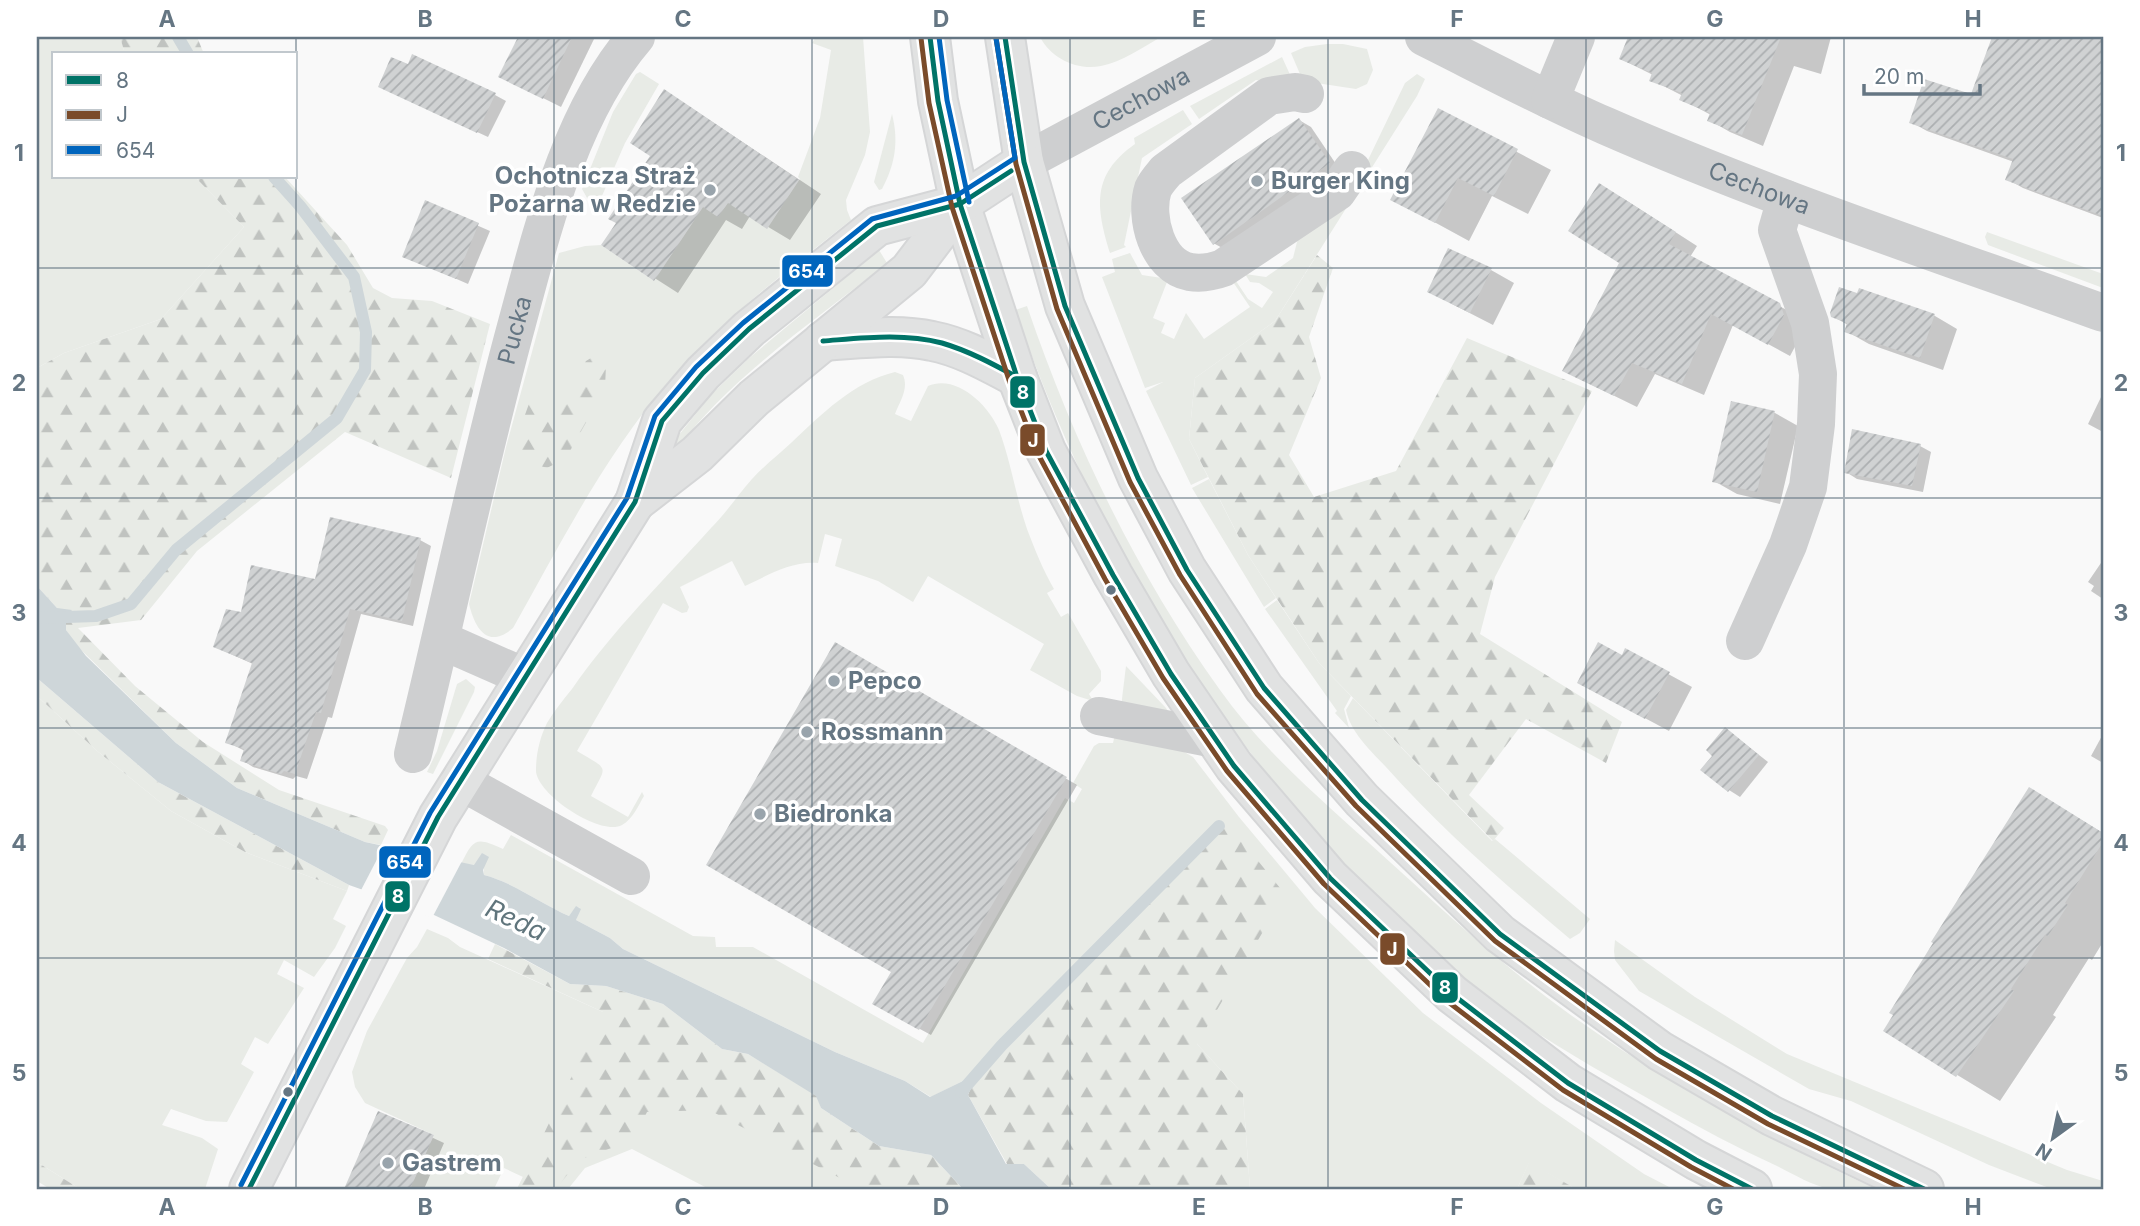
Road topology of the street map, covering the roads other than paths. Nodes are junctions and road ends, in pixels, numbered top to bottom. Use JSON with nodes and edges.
{"nodes":[{"id":1,"x":636,"y":37,"type":"edge"},
{"id":2,"x":930,"y":37,"type":"edge"},
{"id":3,"x":1005,"y":37,"type":"edge"},
{"id":4,"x":1256,"y":37,"type":"edge"},
{"id":5,"x":1424,"y":37,"type":"edge"},
{"id":6,"x":1576,"y":37,"type":"edge"},
{"id":7,"x":1305,"y":94,"type":"dead end"},
{"id":8,"x":1550,"y":100,"type":"junction"},
{"id":9,"x":1024,"y":162,"type":"junction"},
{"id":10,"x":1352,"y":170,"type":"dead end"},
{"id":11,"x":1786,"y":199,"type":"junction"},
{"id":12,"x":960,"y":204,"type":"junction"},
{"id":13,"x":2103,"y":313,"type":"edge"},
{"id":14,"x":823,"y":341,"type":"junction"},
{"id":15,"x":1017,"y":377,"type":"junction"},
{"id":16,"x":635,"y":502,"type":"junction"},
{"id":17,"x":441,"y":640,"type":"junction"},
{"id":18,"x":1745,"y":641,"type":"dead end"},
{"id":19,"x":526,"y":677,"type":"junction"},
{"id":20,"x":1099,"y":716,"type":"dead end"},
{"id":21,"x":1215,"y":739,"type":"junction"},
{"id":22,"x":413,"y":754,"type":"dead end"},
{"id":23,"x":460,"y":781,"type":"junction"},
{"id":24,"x":631,"y":876,"type":"dead end"},
{"id":25,"x":249,"y":1189,"type":"edge"},
{"id":26,"x":1752,"y":1189,"type":"edge"},
{"id":27,"x":1924,"y":1189,"type":"edge"}],
"edges":[{"from":1,"to":17,"type":"street","name":"Pucka"},
{"from":2,"to":12,"type":"main road"},
{"from":3,"to":9,"type":"main road"},
{"from":4,"to":9,"type":"street","name":"Cechowa"},
{"from":5,"to":8,"type":"street","name":"Cechowa"},
{"from":6,"to":8,"type":"street"},
{"from":7,"to":10,"type":"street"},
{"from":8,"to":11,"type":"street","name":"Cechowa"},
{"from":9,"to":12,"type":"main road"},
{"from":9,"to":27,"type":"main road"},
{"from":11,"to":13,"type":"street","name":"Cechowa"},
{"from":11,"to":18,"type":"street"},
{"from":12,"to":14,"type":"main road"},
{"from":12,"to":15,"type":"main road"},
{"from":12,"to":16,"type":"main road"},
{"from":14,"to":15,"type":"main road"},
{"from":14,"to":16,"type":"main road"},
{"from":15,"to":21,"type":"main road"},
{"from":16,"to":19,"type":"main road"},
{"from":17,"to":19,"type":"street"},
{"from":17,"to":22,"type":"street","name":"Pucka"},
{"from":19,"to":23,"type":"main road"},
{"from":20,"to":21,"type":"street"},
{"from":21,"to":26,"type":"main road"},
{"from":23,"to":24,"type":"street"},
{"from":23,"to":25,"type":"main road"}]}
